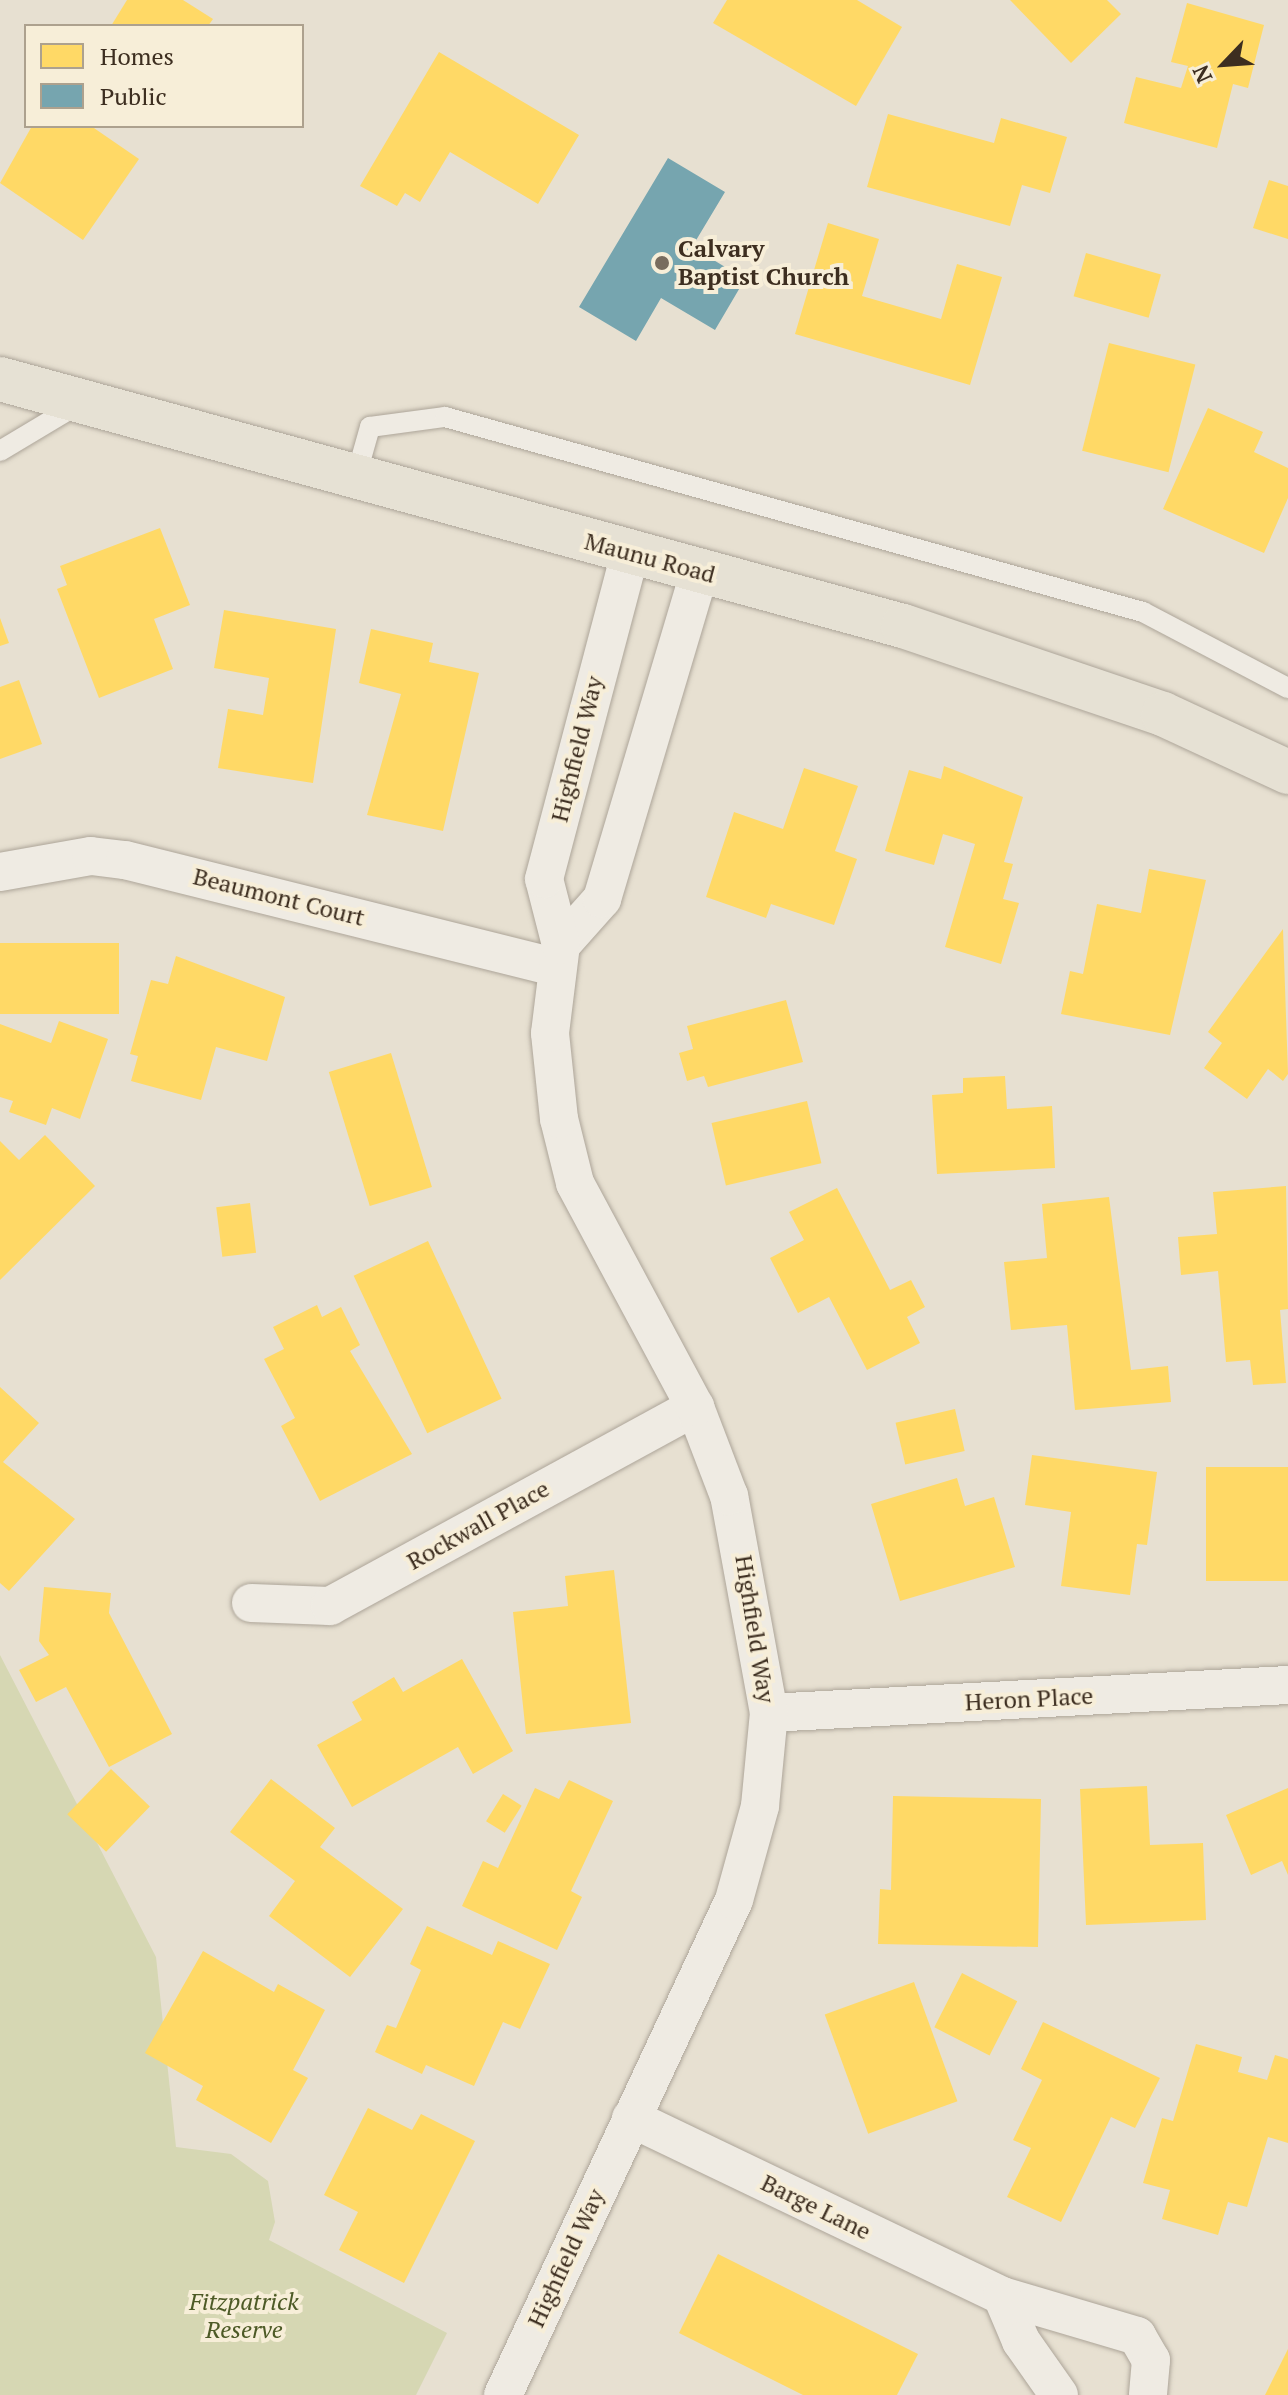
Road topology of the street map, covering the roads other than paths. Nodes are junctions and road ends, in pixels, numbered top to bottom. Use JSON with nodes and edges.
{"nodes":[{"id":1,"x":0,"y":379,"type":"edge"},
{"id":2,"x":80,"y":403,"type":"junction"},
{"id":3,"x":0,"y":451,"type":"edge"},
{"id":4,"x":357,"y":473,"type":"junction"},
{"id":5,"x":630,"y":553,"type":"junction"},
{"id":6,"x":700,"y":571,"type":"junction"},
{"id":7,"x":1288,"y":688,"type":"edge"},
{"id":8,"x":1288,"y":772,"type":"edge"},
{"id":9,"x":0,"y":872,"type":"edge"},
{"id":10,"x":558,"y":956,"type":"junction"},
{"id":11,"x":695,"y":1407,"type":"junction"},
{"id":12,"x":251,"y":1603,"type":"dead end"},
{"id":13,"x":1288,"y":1685,"type":"edge"},
{"id":14,"x":769,"y":1713,"type":"junction"},
{"id":15,"x":631,"y":2118,"type":"junction"},
{"id":16,"x":1002,"y":2296,"type":"junction"},
{"id":17,"x":503,"y":2395,"type":"edge"},
{"id":18,"x":1059,"y":2395,"type":"edge"},
{"id":19,"x":1148,"y":2395,"type":"edge"}],
"edges":[{"from":1,"to":2,"type":"main road","name":"Maunu Road"},
{"from":2,"to":3,"type":"lane"},
{"from":2,"to":4,"type":"main road","name":"Maunu Road"},
{"from":4,"to":5,"type":"main road","name":"Maunu Road"},
{"from":4,"to":7,"type":"lane"},
{"from":5,"to":6,"type":"main road","name":"Maunu Road"},
{"from":5,"to":10,"type":"street","name":"Highfield Way"},
{"from":6,"to":8,"type":"main road","name":"Maunu Road"},
{"from":6,"to":10,"type":"street"},
{"from":9,"to":10,"type":"street","name":"Beaumont Court"},
{"from":10,"to":11,"type":"street","name":"Highfield Way"},
{"from":11,"to":12,"type":"street","name":"Rockwall Place"},
{"from":11,"to":14,"type":"street","name":"Highfield Way"},
{"from":13,"to":14,"type":"street","name":"Heron Place"},
{"from":14,"to":15,"type":"street","name":"Highfield Way"},
{"from":15,"to":16,"type":"street","name":"Barge Lane"},
{"from":15,"to":17,"type":"street","name":"Highfield Way"},
{"from":16,"to":18,"type":"street"},
{"from":16,"to":19,"type":"street","name":"Barge Lane"}]}
